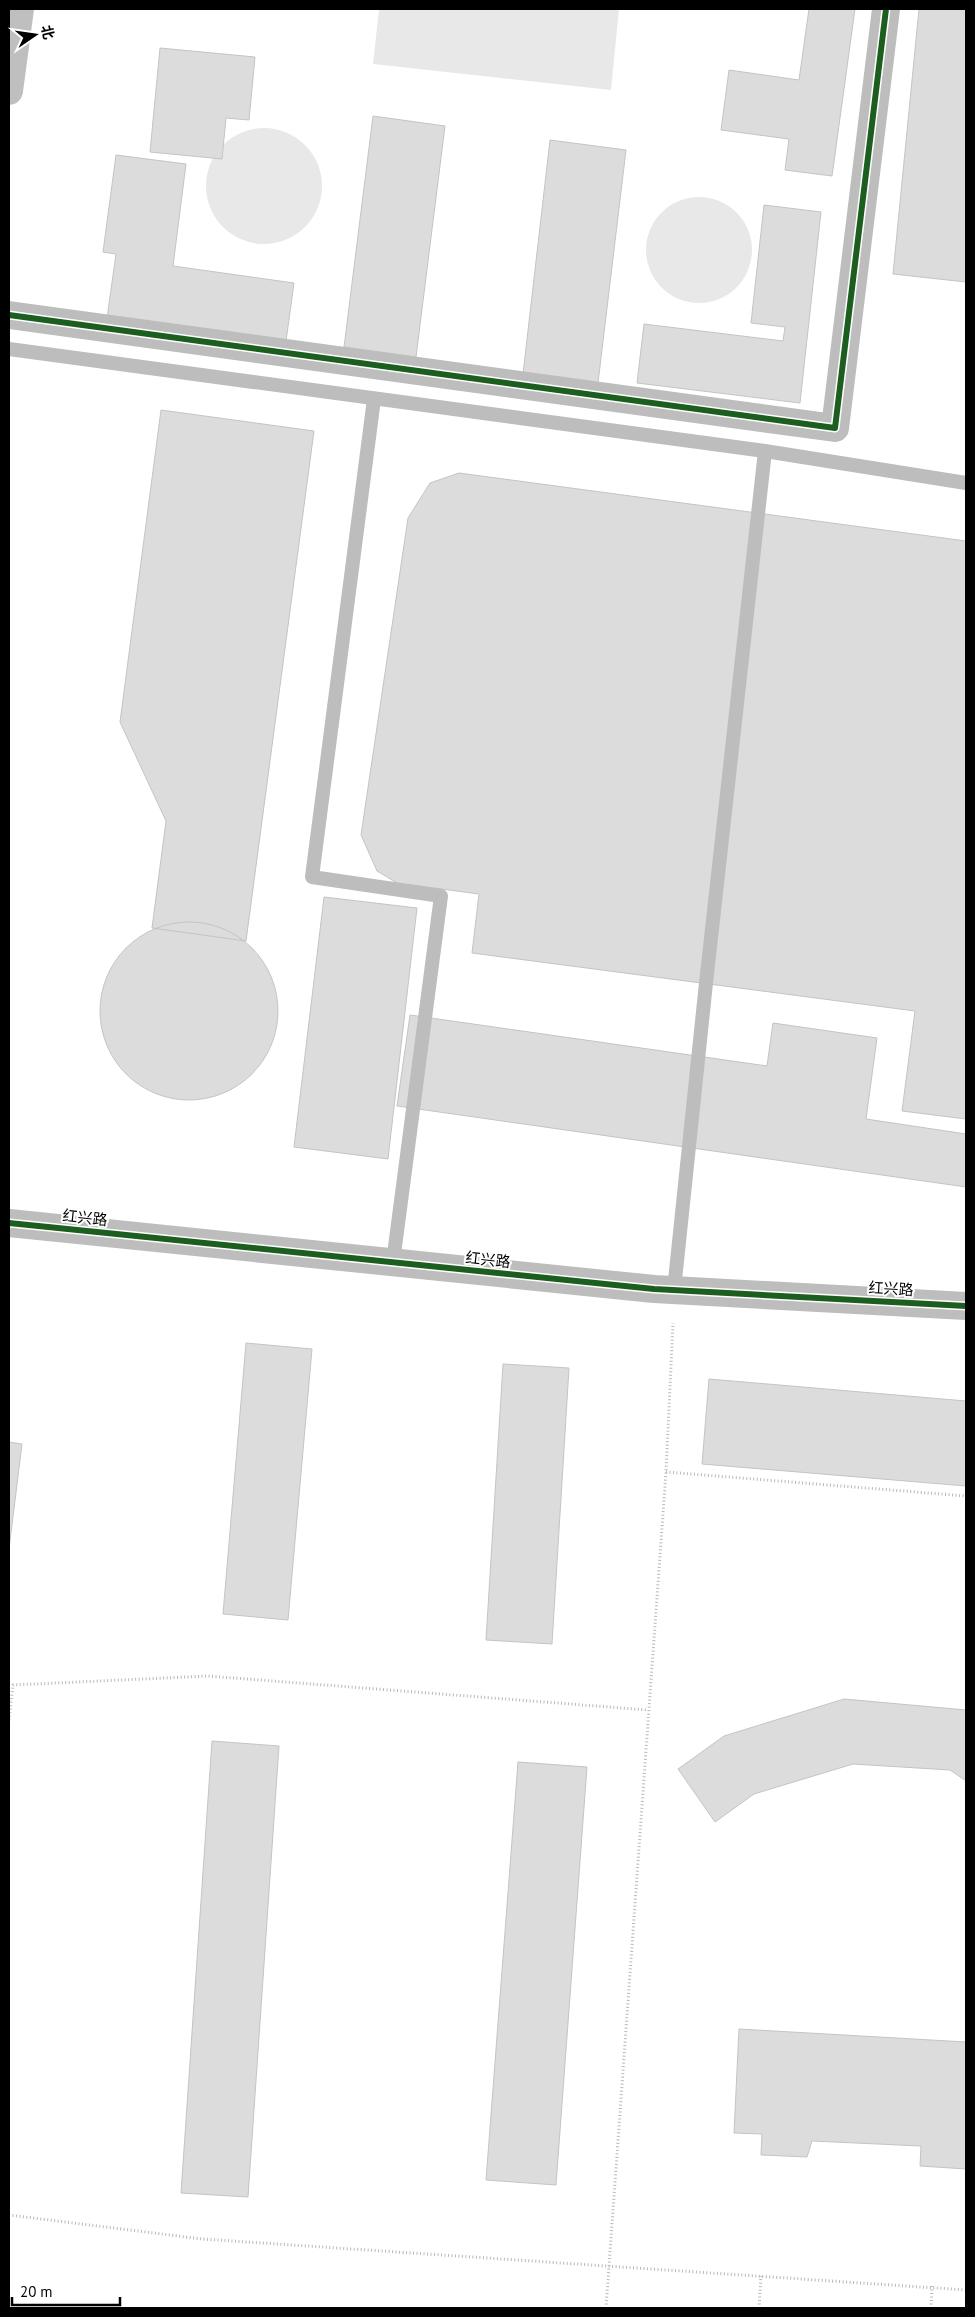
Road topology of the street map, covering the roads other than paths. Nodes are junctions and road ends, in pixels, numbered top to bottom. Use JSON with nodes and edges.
{"nodes":[{"id":1,"x":20,"y":9,"type":"edge"},
{"id":2,"x":886,"y":9,"type":"edge"},
{"id":3,"x":9,"y":92,"type":"edge"},
{"id":4,"x":9,"y":315,"type":"edge"},
{"id":5,"x":9,"y":349,"type":"edge"},
{"id":6,"x":374,"y":399,"type":"junction"},
{"id":7,"x":766,"y":451,"type":"junction"},
{"id":8,"x":966,"y":484,"type":"edge"},
{"id":9,"x":9,"y":1223,"type":"edge"},
{"id":10,"x":393,"y":1262,"type":"junction"},
{"id":11,"x":674,"y":1290,"type":"junction"},
{"id":12,"x":966,"y":1306,"type":"edge"}],
"edges":[{"from":1,"to":3,"type":"main road"},
{"from":2,"to":4,"type":"street"},
{"from":5,"to":6,"type":"lane"},
{"from":6,"to":7,"type":"lane"},
{"from":6,"to":10,"type":"lane"},
{"from":7,"to":8,"type":"lane"},
{"from":7,"to":11,"type":"lane"},
{"from":9,"to":10,"type":"street","name":"红兴路"},
{"from":10,"to":11,"type":"street","name":"红兴路"},
{"from":11,"to":12,"type":"street","name":"红兴路"}]}
